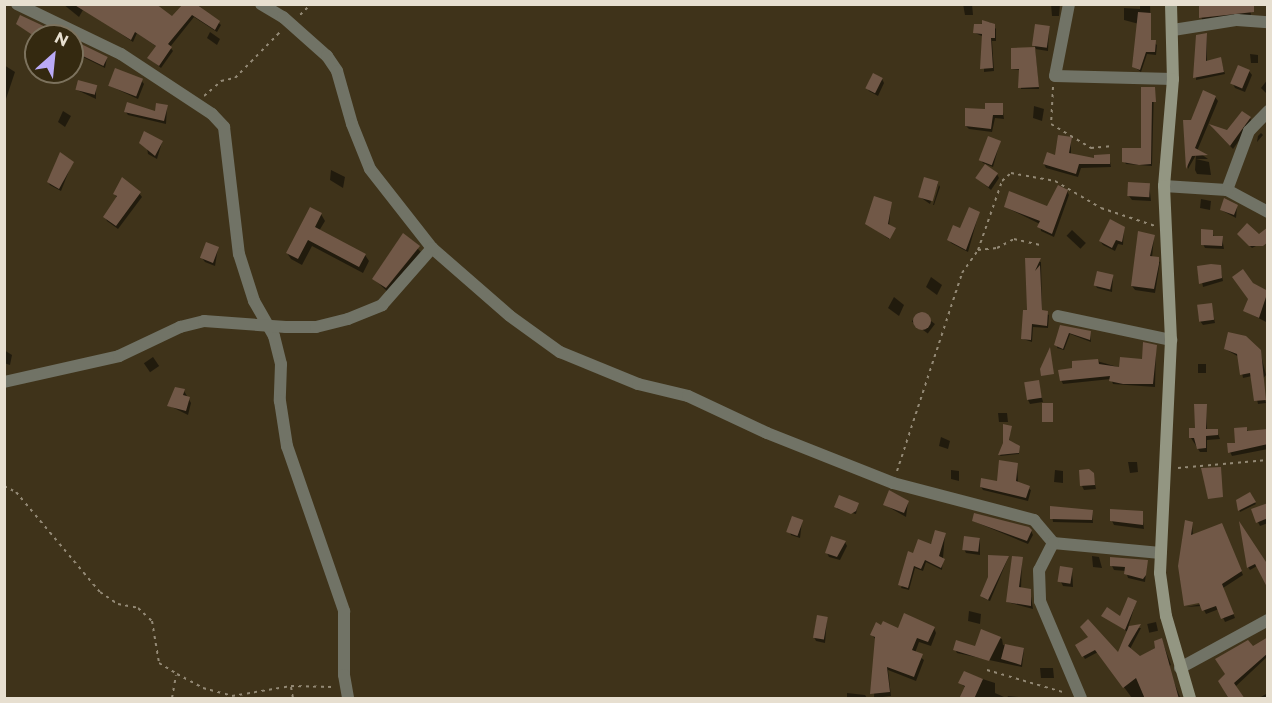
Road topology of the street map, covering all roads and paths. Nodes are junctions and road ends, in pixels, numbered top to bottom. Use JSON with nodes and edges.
{"nodes":[{"id":1,"x":17,"y":4,"type":"edge"},
{"id":2,"x":261,"y":4,"type":"edge"},
{"id":3,"x":311,"y":4,"type":"edge"},
{"id":4,"x":1069,"y":4,"type":"edge"},
{"id":5,"x":1171,"y":4,"type":"edge"},
{"id":6,"x":287,"y":15,"type":"edge"},
{"id":7,"x":1268,"y":22,"type":"edge"},
{"id":8,"x":1173,"y":30,"type":"junction"},
{"id":9,"x":1055,"y":76,"type":"junction"},
{"id":10,"x":1173,"y":79,"type":"junction"},
{"id":11,"x":195,"y":104,"type":"junction"},
{"id":12,"x":1268,"y":111,"type":"edge"},
{"id":13,"x":1113,"y":146,"type":"dead end"},
{"id":14,"x":1164,"y":186,"type":"junction"},
{"id":15,"x":1227,"y":190,"type":"junction"},
{"id":16,"x":1268,"y":212,"type":"edge"},
{"id":17,"x":1166,"y":230,"type":"junction"},
{"id":18,"x":1041,"y":245,"type":"dead end"},
{"id":19,"x":432,"y":248,"type":"junction"},
{"id":20,"x":978,"y":250,"type":"junction"},
{"id":21,"x":1058,"y":316,"type":"dead end"},
{"id":22,"x":266,"y":325,"type":"junction"},
{"id":23,"x":1171,"y":340,"type":"junction"},
{"id":24,"x":4,"y":382,"type":"edge"},
{"id":25,"x":1268,"y":460,"type":"edge"},
{"id":26,"x":1167,"y":468,"type":"junction"},
{"id":27,"x":893,"y":483,"type":"junction"},
{"id":28,"x":4,"y":486,"type":"edge"},
{"id":29,"x":1053,"y":543,"type":"junction"},
{"id":30,"x":1161,"y":553,"type":"junction"},
{"id":31,"x":1268,"y":620,"type":"edge"},
{"id":32,"x":1180,"y":668,"type":"junction"},
{"id":33,"x":987,"y":670,"type":"dead end"},
{"id":34,"x":177,"y":674,"type":"junction"},
{"id":35,"x":345,"y":684,"type":"junction"},
{"id":36,"x":291,"y":686,"type":"junction"},
{"id":37,"x":1076,"y":697,"type":"edge"},
{"id":38,"x":172,"y":699,"type":"edge"},
{"id":39,"x":293,"y":699,"type":"edge"},
{"id":40,"x":348,"y":699,"type":"edge"},
{"id":41,"x":1191,"y":699,"type":"edge"}],
"edges":[{"from":1,"to":11,"type":"street"},
{"from":2,"to":6,"type":"street"},
{"from":3,"to":6,"type":"path"},
{"from":4,"to":9,"type":"street"},
{"from":5,"to":8,"type":"street"},
{"from":6,"to":11,"type":"path"},
{"from":6,"to":19,"type":"street"},
{"from":7,"to":8,"type":"street"},
{"from":8,"to":10,"type":"street"},
{"from":9,"to":10,"type":"street"},
{"from":9,"to":13,"type":"path"},
{"from":10,"to":14,"type":"street"},
{"from":11,"to":22,"type":"street"},
{"from":12,"to":15,"type":"street"},
{"from":14,"to":15,"type":"street"},
{"from":14,"to":17,"type":"street"},
{"from":15,"to":16,"type":"street"},
{"from":17,"to":20,"type":"path"},
{"from":17,"to":23,"type":"street"},
{"from":18,"to":20,"type":"path"},
{"from":19,"to":22,"type":"street"},
{"from":19,"to":27,"type":"street"},
{"from":20,"to":27,"type":"path"},
{"from":21,"to":23,"type":"street"},
{"from":22,"to":24,"type":"street"},
{"from":22,"to":35,"type":"street"},
{"from":23,"to":26,"type":"street"},
{"from":25,"to":26,"type":"path"},
{"from":26,"to":30,"type":"street"},
{"from":27,"to":29,"type":"street"},
{"from":28,"to":34,"type":"path"},
{"from":29,"to":30,"type":"street"},
{"from":29,"to":37,"type":"street"},
{"from":30,"to":32,"type":"street"},
{"from":31,"to":32,"type":"street"},
{"from":32,"to":41,"type":"street"},
{"from":33,"to":37,"type":"path"},
{"from":34,"to":36,"type":"path"},
{"from":34,"to":38,"type":"path"},
{"from":35,"to":36,"type":"path"},
{"from":35,"to":40,"type":"street"},
{"from":36,"to":39,"type":"path"}]}
